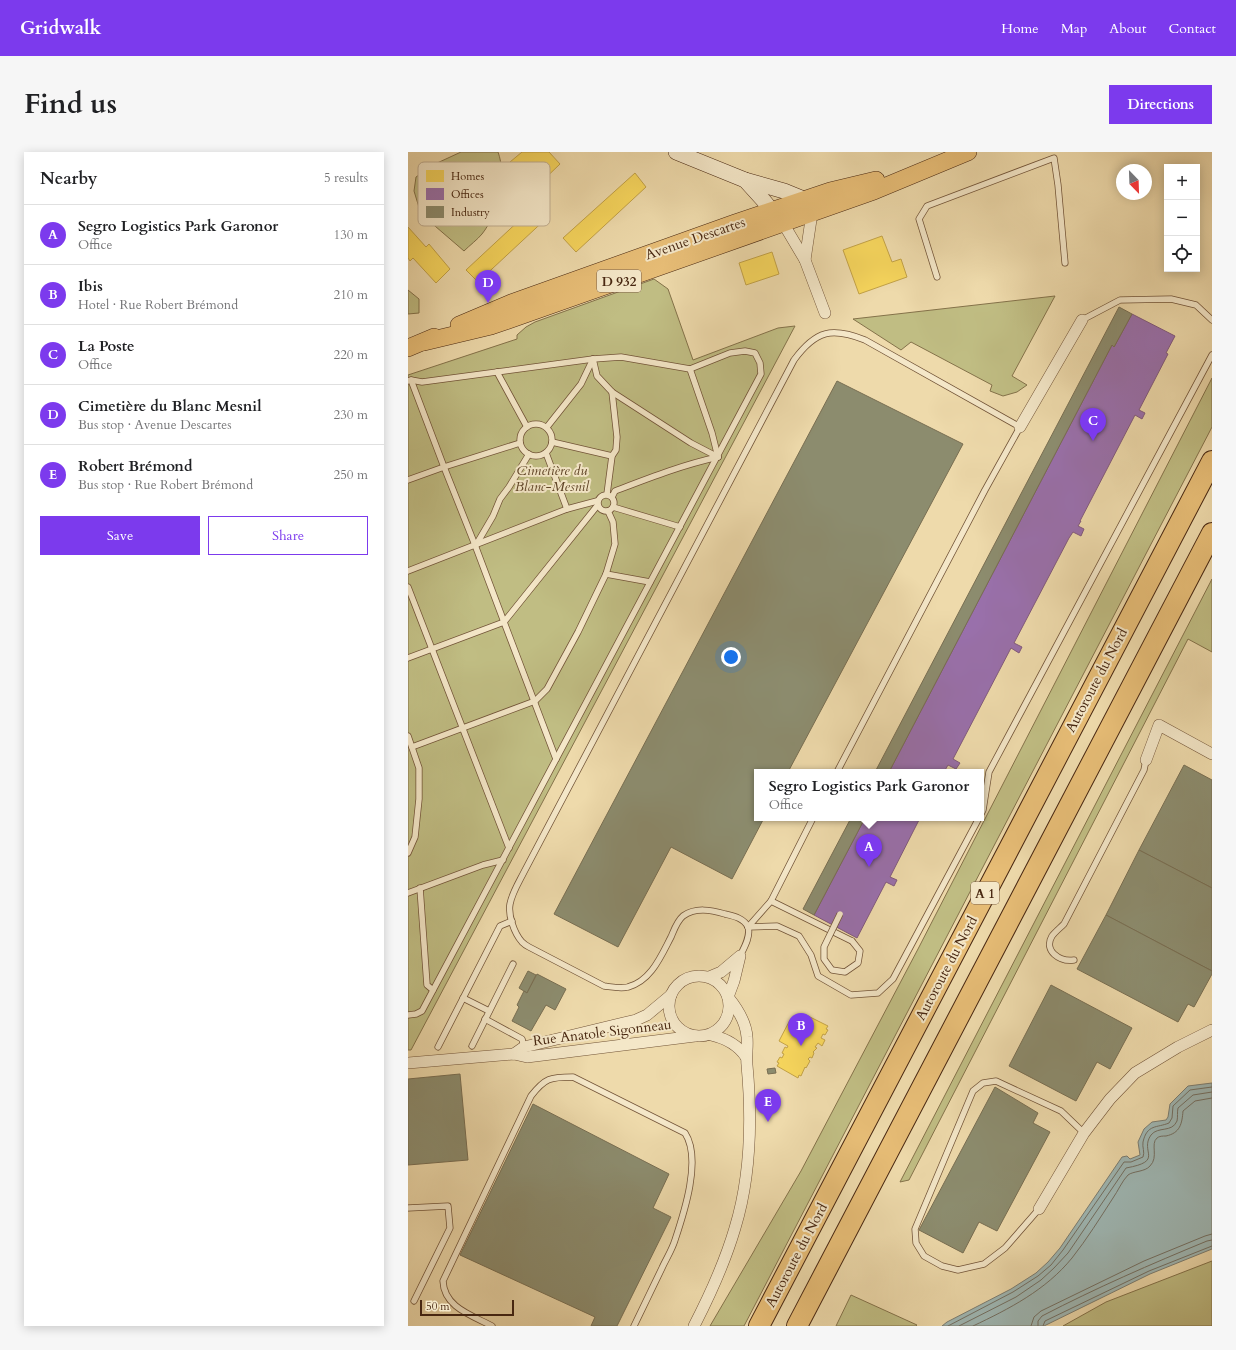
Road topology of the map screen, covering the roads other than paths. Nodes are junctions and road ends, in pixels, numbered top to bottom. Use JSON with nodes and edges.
{"nodes":[{"id":1,"x":676,"y":152,"type":"edge"},
{"id":2,"x":968,"y":152,"type":"edge"},
{"id":3,"x":745,"y":180,"type":"junction"},
{"id":4,"x":809,"y":206,"type":"junction"},
{"id":5,"x":777,"y":217,"type":"junction"},
{"id":6,"x":805,"y":260,"type":"junction"},
{"id":7,"x":1065,"y":264,"type":"dead end"},
{"id":8,"x":937,"y":277,"type":"dead end"},
{"id":9,"x":825,"y":313,"type":"dead end"},
{"id":10,"x":1082,"y":320,"type":"joint"},
{"id":11,"x":1212,"y":320,"type":"edge"},
{"id":12,"x":416,"y":343,"type":"edge"},
{"id":13,"x":1212,"y":355,"type":"edge"},
{"id":14,"x":593,"y":359,"type":"junction"},
{"id":15,"x":690,"y":369,"type":"junction"},
{"id":16,"x":497,"y":372,"type":"junction"},
{"id":17,"x":410,"y":381,"type":"edge"},
{"id":18,"x":612,"y":392,"type":"junction"},
{"id":19,"x":526,"y":427,"type":"junction"},
{"id":20,"x":547,"y":427,"type":"junction"},
{"id":21,"x":1020,"y":427,"type":"junction"},
{"id":22,"x":552,"y":442,"type":"junction"},
{"id":23,"x":520,"y":443,"type":"junction"},
{"id":24,"x":546,"y":453,"type":"junction"},
{"id":25,"x":529,"y":454,"type":"junction"},
{"id":26,"x":612,"y":456,"type":"junction"},
{"id":27,"x":718,"y":456,"type":"junction"},
{"id":28,"x":1212,"y":460,"type":"edge"},
{"id":29,"x":444,"y":467,"type":"junction"},
{"id":30,"x":408,"y":480,"type":"edge"},
{"id":31,"x":609,"y":495,"type":"junction"},
{"id":32,"x":597,"y":504,"type":"junction"},
{"id":33,"x":613,"y":507,"type":"junction"},
{"id":34,"x":567,"y":510,"type":"junction"},
{"id":35,"x":608,"y":511,"type":"junction"},
{"id":36,"x":680,"y":527,"type":"junction"},
{"id":37,"x":1212,"y":533,"type":"edge"},
{"id":38,"x":476,"y":545,"type":"junction"},
{"id":39,"x":408,"y":571,"type":"edge"},
{"id":40,"x":606,"y":574,"type":"junction"},
{"id":41,"x":650,"y":582,"type":"junction"},
{"id":42,"x":408,"y":587,"type":"edge"},
{"id":43,"x":504,"y":622,"type":"junction"},
{"id":44,"x":432,"y":649,"type":"junction"},
{"id":45,"x":408,"y":658,"type":"edge"},
{"id":46,"x":535,"y":701,"type":"junction"},
{"id":47,"x":463,"y":728,"type":"junction"},
{"id":48,"x":408,"y":736,"type":"edge"},
{"id":49,"x":412,"y":747,"type":"junction"},
{"id":50,"x":1212,"y":754,"type":"edge"},
{"id":51,"x":556,"y":759,"type":"junction"},
{"id":52,"x":1146,"y":760,"type":"joint"},
{"id":53,"x":839,"y":769,"type":"edge"},
{"id":54,"x":984,"y":804,"type":"edge"},
{"id":55,"x":811,"y":821,"type":"edge"},
{"id":56,"x":977,"y":821,"type":"edge"},
{"id":57,"x":509,"y":848,"type":"junction"},
{"id":58,"x":408,"y":853,"type":"edge"},
{"id":59,"x":503,"y":860,"type":"junction"},
{"id":60,"x":420,"y":888,"type":"junction"},
{"id":61,"x":408,"y":893,"type":"edge"},
{"id":62,"x":771,"y":901,"type":"junction"},
{"id":63,"x":840,"y":914,"type":"dead end"},
{"id":64,"x":512,"y":921,"type":"junction"},
{"id":65,"x":748,"y":928,"type":"junction"},
{"id":66,"x":740,"y":956,"type":"junction"},
{"id":67,"x":1074,"y":960,"type":"dead end"},
{"id":68,"x":513,"y":964,"type":"dead end"},
{"id":69,"x":709,"y":977,"type":"junction"},
{"id":70,"x":433,"y":990,"type":"junction"},
{"id":71,"x":671,"y":995,"type":"junction"},
{"id":72,"x":728,"y":997,"type":"junction"},
{"id":73,"x":463,"y":998,"type":"junction"},
{"id":74,"x":489,"y":1011,"type":"junction"},
{"id":75,"x":408,"y":1015,"type":"edge"},
{"id":76,"x":485,"y":1019,"type":"junction"},
{"id":77,"x":1212,"y":1030,"type":"edge"},
{"id":78,"x":710,"y":1035,"type":"junction"},
{"id":79,"x":695,"y":1036,"type":"junction"},
{"id":80,"x":472,"y":1046,"type":"dead end"},
{"id":81,"x":438,"y":1047,"type":"dead end"},
{"id":82,"x":524,"y":1047,"type":"junction"},
{"id":83,"x":514,"y":1054,"type":"junction"},
{"id":84,"x":746,"y":1057,"type":"junction"},
{"id":85,"x":408,"y":1064,"type":"edge"},
{"id":86,"x":1084,"y":1133,"type":"junction"},
{"id":87,"x":408,"y":1208,"type":"edge"},
{"id":88,"x":1039,"y":1209,"type":"joint"},
{"id":89,"x":414,"y":1301,"type":"dead end"},
{"id":90,"x":492,"y":1326,"type":"edge"},
{"id":91,"x":634,"y":1326,"type":"edge"},
{"id":92,"x":694,"y":1326,"type":"edge"},
{"id":93,"x":759,"y":1326,"type":"edge"},
{"id":94,"x":797,"y":1326,"type":"edge"}],
"edges":[{"from":1,"to":3,"type":"main road"},
{"from":2,"to":4,"type":"main road","name":"Avenue Descartes","number":"D 932"},
{"from":3,"to":4,"type":"main road"},
{"from":3,"to":5,"type":"main road"},
{"from":4,"to":5,"type":"main road","name":"Avenue Descartes","number":"D 932"},
{"from":4,"to":6,"type":"street"},
{"from":5,"to":6,"type":"street"},
{"from":5,"to":12,"type":"main road","name":"Avenue Descartes","number":"D 932"},
{"from":6,"to":9,"type":"street"},
{"from":7,"to":8,"type":"lane"},
{"from":10,"to":11,"type":"lane"},
{"from":10,"to":21,"type":"street"},
{"from":13,"to":54,"type":"lane"},
{"from":14,"to":15,"type":"lane"},
{"from":14,"to":16,"type":"lane"},
{"from":14,"to":18,"type":"lane"},
{"from":14,"to":20,"type":"lane"},
{"from":15,"to":27,"type":"lane"},
{"from":15,"to":27,"type":"lane"},
{"from":16,"to":17,"type":"lane"},
{"from":16,"to":19,"type":"lane"},
{"from":17,"to":29,"type":"lane"},
{"from":18,"to":26,"type":"lane"},
{"from":18,"to":27,"type":"lane"},
{"from":19,"to":20,"type":"lane"},
{"from":19,"to":23,"type":"lane"},
{"from":20,"to":22,"type":"lane"},
{"from":21,"to":53,"type":"lane"},
{"from":21,"to":64,"type":"lane"},
{"from":22,"to":24,"type":"lane"},
{"from":22,"to":26,"type":"lane"},
{"from":23,"to":25,"type":"lane"},
{"from":23,"to":29,"type":"lane"},
{"from":24,"to":25,"type":"lane"},
{"from":24,"to":34,"type":"lane"},
{"from":25,"to":38,"type":"lane"},
{"from":26,"to":31,"type":"lane"},
{"from":27,"to":31,"type":"lane"},
{"from":27,"to":36,"type":"lane"},
{"from":28,"to":93,"type":"highway","name":"Autoroute du Nord","number":"A 1"},
{"from":29,"to":30,"type":"lane"},
{"from":29,"to":38,"type":"lane"},
{"from":31,"to":32,"type":"lane"},
{"from":31,"to":33,"type":"lane"},
{"from":32,"to":34,"type":"lane"},
{"from":32,"to":35,"type":"lane"},
{"from":32,"to":43,"type":"lane"},
{"from":33,"to":35,"type":"lane"},
{"from":33,"to":36,"type":"lane"},
{"from":34,"to":38,"type":"lane"},
{"from":35,"to":40,"type":"lane"},
{"from":36,"to":41,"type":"lane"},
{"from":37,"to":94,"type":"highway","number":"A 1"},
{"from":38,"to":39,"type":"lane"},
{"from":38,"to":43,"type":"lane"},
{"from":40,"to":41,"type":"lane"},
{"from":40,"to":46,"type":"lane"},
{"from":41,"to":51,"type":"lane"},
{"from":42,"to":44,"type":"lane"},
{"from":43,"to":44,"type":"lane"},
{"from":43,"to":46,"type":"lane"},
{"from":44,"to":45,"type":"lane"},
{"from":44,"to":47,"type":"lane"},
{"from":46,"to":47,"type":"lane"},
{"from":46,"to":51,"type":"lane"},
{"from":47,"to":49,"type":"lane"},
{"from":47,"to":57,"type":"lane"},
{"from":48,"to":49,"type":"lane"},
{"from":49,"to":58,"type":"lane"},
{"from":50,"to":52,"type":"street"},
{"from":51,"to":57,"type":"lane"},
{"from":52,"to":67,"type":"lane"},
{"from":55,"to":62,"type":"lane"},
{"from":56,"to":65,"type":"lane"},
{"from":57,"to":59,"type":"lane"},
{"from":59,"to":60,"type":"lane"},
{"from":59,"to":70,"type":"lane"},
{"from":60,"to":61,"type":"lane"},
{"from":60,"to":70,"type":"lane"},
{"from":62,"to":63,"type":"lane","bridge":true},
{"from":62,"to":65,"type":"lane"},
{"from":64,"to":65,"type":"lane"},
{"from":64,"to":73,"type":"lane"},
{"from":65,"to":66,"type":"lane"},
{"from":66,"to":69,"type":"street"},
{"from":66,"to":72,"type":"street"},
{"from":68,"to":74,"type":"lane"},
{"from":69,"to":71,"type":"street"},
{"from":69,"to":72,"type":"street"},
{"from":70,"to":75,"type":"lane"},
{"from":71,"to":79,"type":"street"},
{"from":71,"to":82,"type":"street","name":"Rue Anatole Sigonneau"},
{"from":72,"to":78,"type":"street"},
{"from":72,"to":84,"type":"street"},
{"from":73,"to":74,"type":"lane"},
{"from":73,"to":81,"type":"lane"},
{"from":74,"to":76,"type":"lane"},
{"from":76,"to":80,"type":"lane"},
{"from":76,"to":82,"type":"lane"},
{"from":77,"to":86,"type":"street"},
{"from":78,"to":79,"type":"street"},
{"from":78,"to":84,"type":"street"},
{"from":79,"to":83,"type":"street","name":"Rue Anatole Sigonneau"},
{"from":82,"to":83,"type":"street","name":"Rue Anatole Sigonneau"},
{"from":83,"to":85,"type":"street","name":"Rue Anatole Sigonneau"},
{"from":84,"to":92,"type":"street"},
{"from":86,"to":88,"type":"street"},
{"from":86,"to":88,"type":"lane"},
{"from":87,"to":89,"type":"lane"},
{"from":90,"to":91,"type":"lane"}]}
